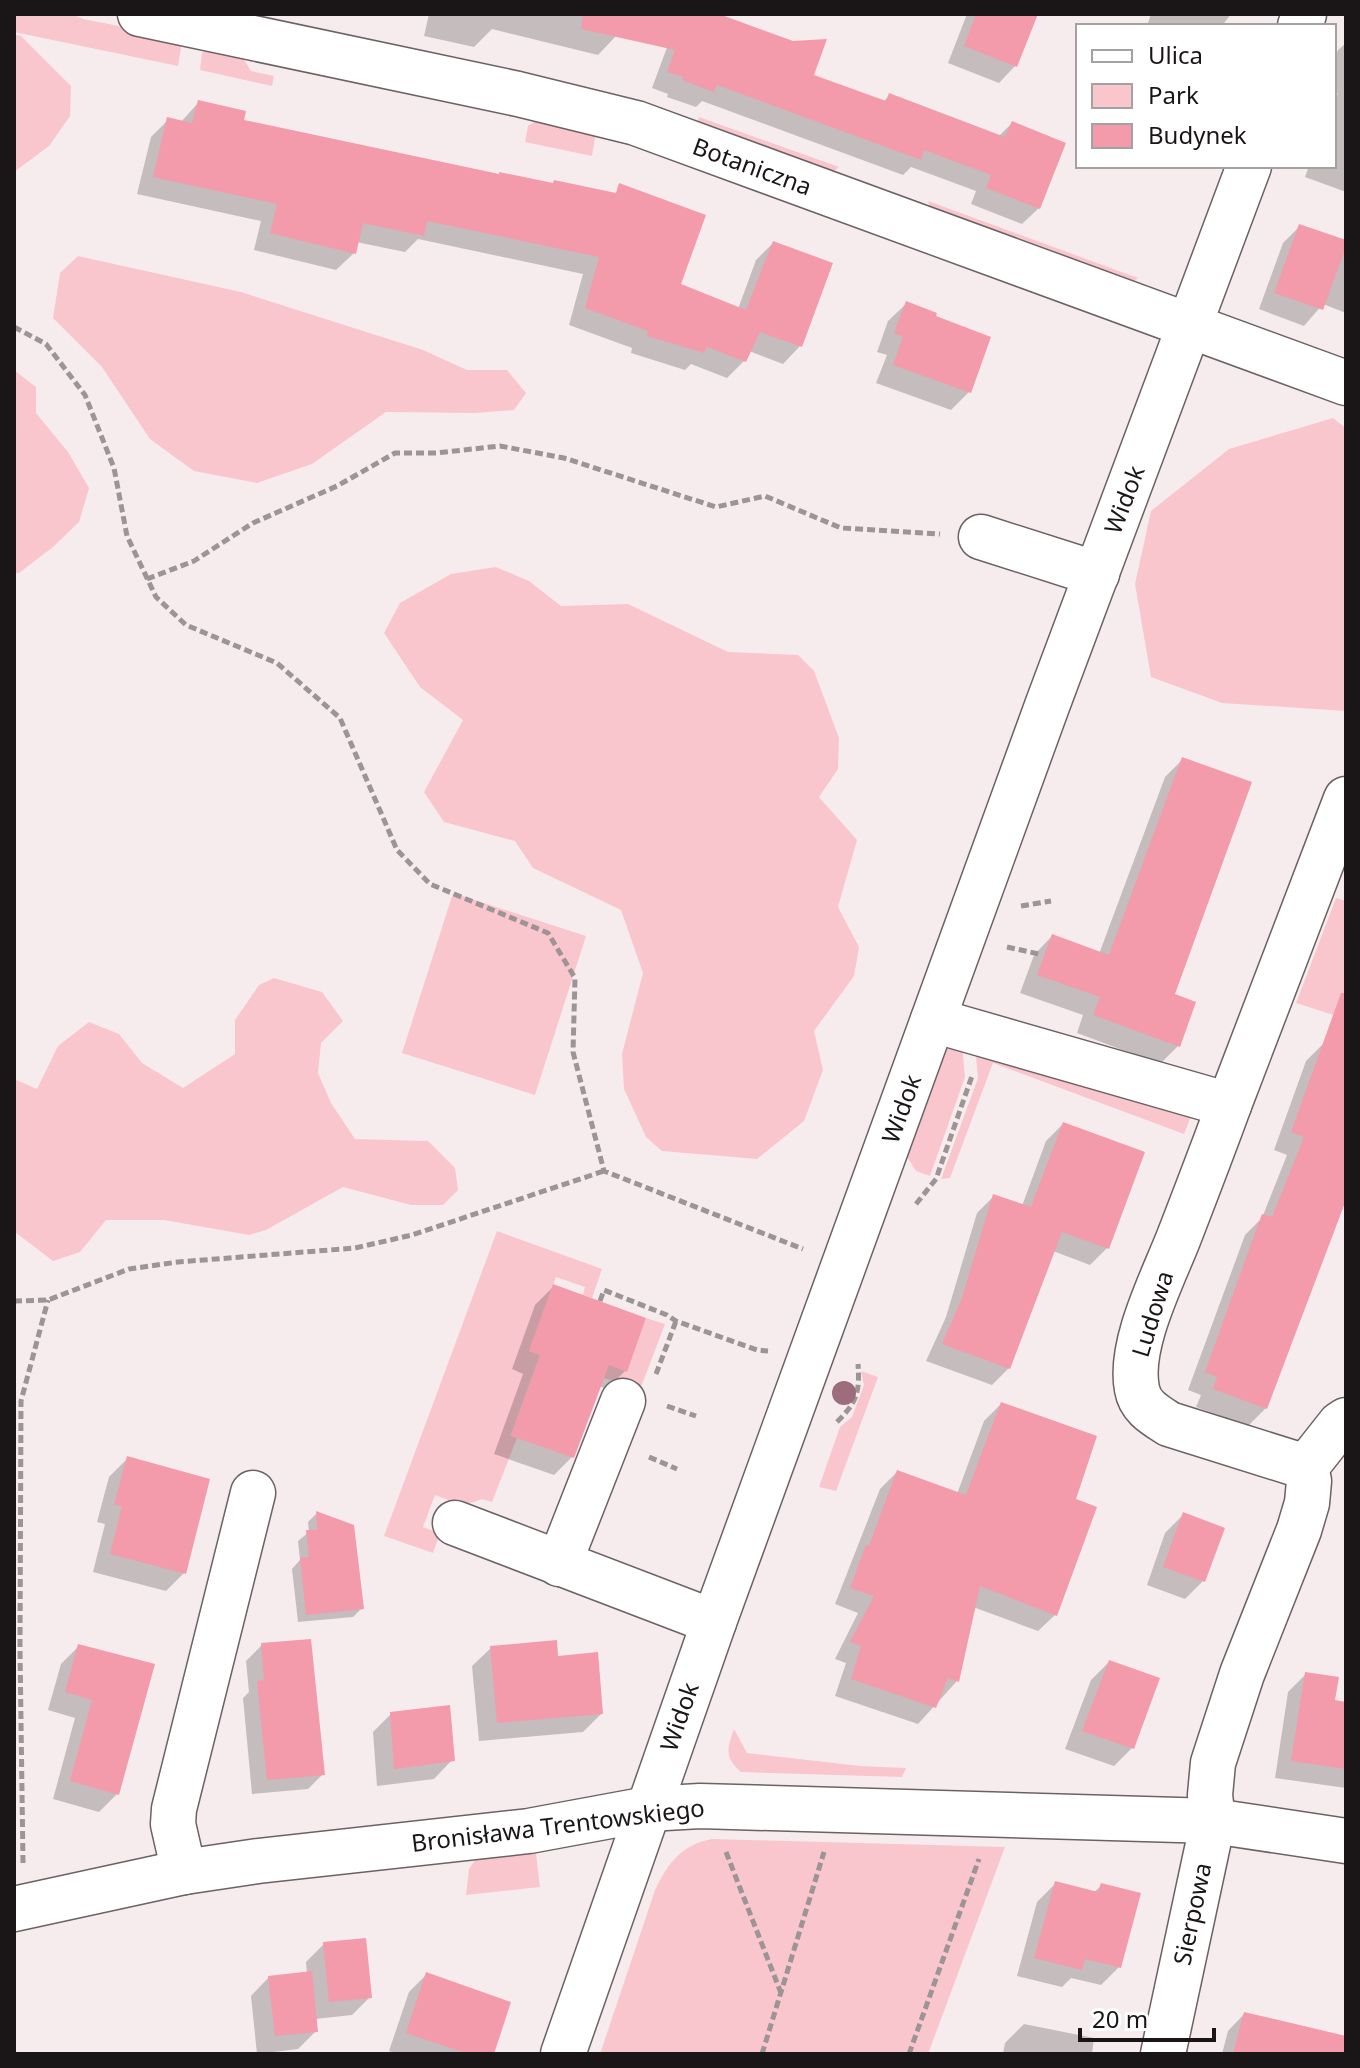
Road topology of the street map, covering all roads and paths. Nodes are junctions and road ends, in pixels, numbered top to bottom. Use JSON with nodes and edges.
{"nodes":[{"id":1,"x":140,"y":14,"type":"edge"},
{"id":2,"x":1248,"y":168,"type":"edge"},
{"id":3,"x":14,"y":327,"type":"edge"},
{"id":4,"x":1189,"y":327,"type":"junction"},
{"id":5,"x":1346,"y":383,"type":"edge"},
{"id":6,"x":981,"y":537,"type":"joint"},
{"id":7,"x":1097,"y":574,"type":"junction"},
{"id":8,"x":147,"y":579,"type":"junction"},
{"id":9,"x":1346,"y":799,"type":"edge"},
{"id":10,"x":1051,"y":901,"type":"dead end"},
{"id":11,"x":1022,"y":904,"type":"dead end"},
{"id":12,"x":1007,"y":947,"type":"dead end"},
{"id":13,"x":1039,"y":954,"type":"dead end"},
{"id":14,"x":933,"y":1020,"type":"junction"},
{"id":15,"x":1229,"y":1105,"type":"junction"},
{"id":16,"x":604,"y":1171,"type":"junction"},
{"id":17,"x":845,"y":1265,"type":"junction"},
{"id":18,"x":48,"y":1300,"type":"junction"},
{"id":19,"x":14,"y":1301,"type":"edge"},
{"id":20,"x":600,"y":1301,"type":"dead end"},
{"id":21,"x":777,"y":1352,"type":"dead end"},
{"id":22,"x":641,"y":1402,"type":"joint"},
{"id":23,"x":696,"y":1416,"type":"dead end"},
{"id":24,"x":1346,"y":1420,"type":"edge"},
{"id":25,"x":1306,"y":1467,"type":"junction"},
{"id":26,"x":253,"y":1493,"type":"dead end"},
{"id":27,"x":455,"y":1523,"type":"dead end"},
{"id":28,"x":559,"y":1564,"type":"junction"},
{"id":29,"x":714,"y":1622,"type":"junction"},
{"id":30,"x":648,"y":1809,"type":"junction"},
{"id":31,"x":1213,"y":1821,"type":"junction"},
{"id":32,"x":1346,"y":1841,"type":"edge"},
{"id":33,"x":725,"y":1849,"type":"dead end"},
{"id":34,"x":824,"y":1850,"type":"dead end"},
{"id":35,"x":982,"y":1853,"type":"dead end"},
{"id":36,"x":184,"y":1872,"type":"junction"},
{"id":37,"x":23,"y":1907,"type":"edge"},
{"id":38,"x":781,"y":1993,"type":"junction"},
{"id":39,"x":563,"y":2054,"type":"edge"},
{"id":40,"x":762,"y":2054,"type":"edge"},
{"id":41,"x":909,"y":2054,"type":"edge"},
{"id":42,"x":1163,"y":2054,"type":"edge"}],
"edges":[{"from":1,"to":4,"type":"street","name":"Botaniczna"},
{"from":2,"to":4,"type":"street","name":"Widok"},
{"from":3,"to":8,"type":"path"},
{"from":4,"to":5,"type":"street","name":"Botaniczna"},
{"from":4,"to":7,"type":"street","name":"Widok"},
{"from":6,"to":7,"type":"street"},
{"from":6,"to":8,"type":"path"},
{"from":7,"to":14,"type":"street","name":"Widok"},
{"from":8,"to":16,"type":"path"},
{"from":9,"to":15,"type":"street","name":"Ludowa"},
{"from":10,"to":11,"type":"path"},
{"from":12,"to":13,"type":"path"},
{"from":14,"to":15,"type":"street"},
{"from":14,"to":17,"type":"street","name":"Widok"},
{"from":15,"to":25,"type":"street","name":"Ludowa"},
{"from":16,"to":17,"type":"path"},
{"from":16,"to":18,"type":"path"},
{"from":17,"to":29,"type":"street","name":"Widok"},
{"from":18,"to":19,"type":"path"},
{"from":18,"to":37,"type":"path"},
{"from":20,"to":21,"type":"path"},
{"from":22,"to":23,"type":"path"},
{"from":22,"to":28,"type":"street"},
{"from":24,"to":25,"type":"street"},
{"from":25,"to":31,"type":"street"},
{"from":26,"to":36,"type":"street"},
{"from":27,"to":28,"type":"street"},
{"from":28,"to":29,"type":"street"},
{"from":29,"to":30,"type":"street","name":"Widok"},
{"from":30,"to":31,"type":"street","name":"Bronisława Trentowskiego"},
{"from":30,"to":36,"type":"street","name":"Bronisława Trentowskiego"},
{"from":30,"to":39,"type":"street","name":"Widok"},
{"from":31,"to":32,"type":"street","name":"Bronisława Trentowskiego"},
{"from":31,"to":42,"type":"street","name":"Sierpowa"},
{"from":33,"to":38,"type":"path"},
{"from":34,"to":38,"type":"path"},
{"from":35,"to":41,"type":"path"},
{"from":36,"to":37,"type":"street","name":"Bronisława Trentowskiego"},
{"from":38,"to":40,"type":"path"}]}
